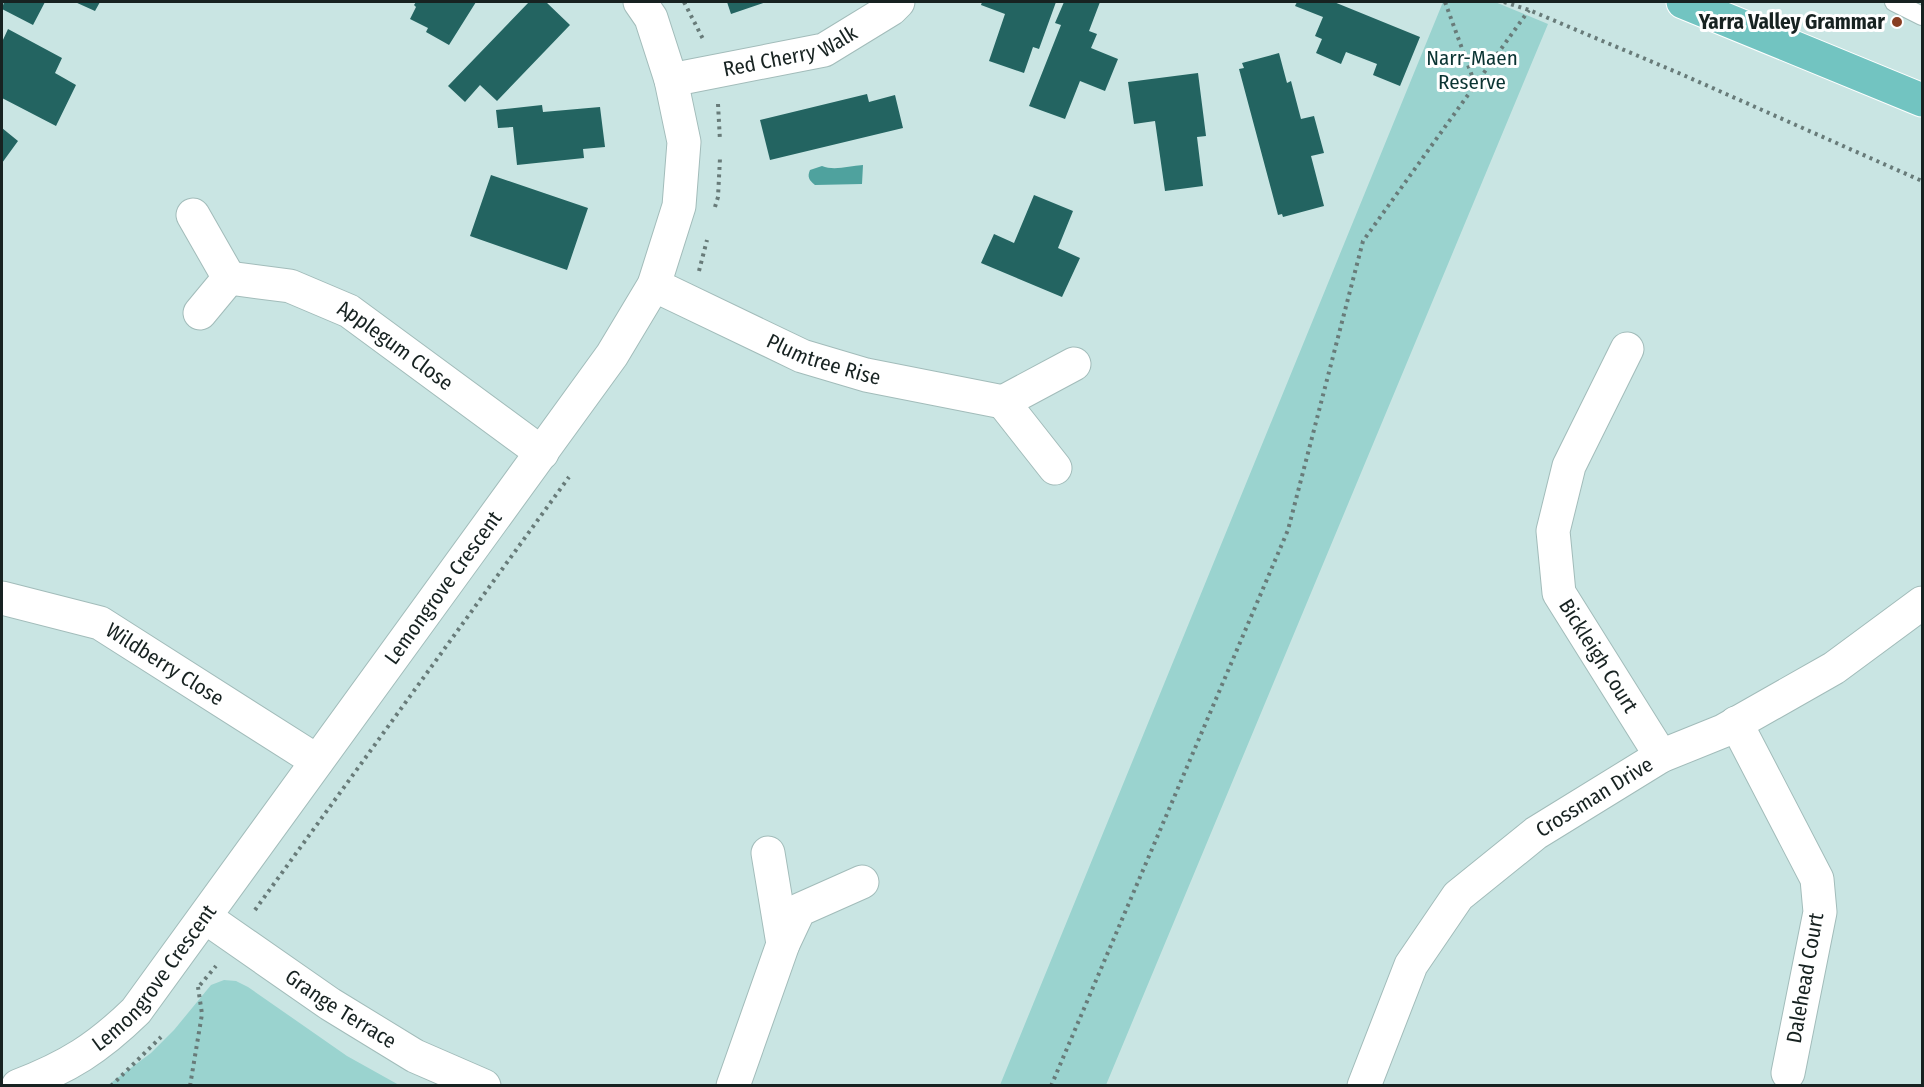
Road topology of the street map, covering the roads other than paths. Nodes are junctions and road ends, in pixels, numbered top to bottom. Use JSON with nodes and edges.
{"nodes":[{"id":1,"x":640,"y":2,"type":"edge"},
{"id":2,"x":898,"y":2,"type":"edge"},
{"id":3,"x":1683,"y":2,"type":"edge"},
{"id":4,"x":1894,"y":2,"type":"edge"},
{"id":5,"x":1923,"y":16,"type":"edge"},
{"id":6,"x":671,"y":80,"type":"junction"},
{"id":7,"x":1923,"y":100,"type":"edge"},
{"id":8,"x":193,"y":215,"type":"dead end"},
{"id":9,"x":229,"y":278,"type":"junction"},
{"id":10,"x":654,"y":285,"type":"junction"},
{"id":11,"x":200,"y":313,"type":"dead end"},
{"id":12,"x":1628,"y":350,"type":"dead end"},
{"id":13,"x":1074,"y":364,"type":"dead end"},
{"id":14,"x":1004,"y":402,"type":"junction"},
{"id":15,"x":542,"y":453,"type":"junction"},
{"id":16,"x":1055,"y":468,"type":"dead end"},
{"id":17,"x":2,"y":598,"type":"edge"},
{"id":18,"x":1923,"y":603,"type":"edge"},
{"id":19,"x":1736,"y":723,"type":"junction"},
{"id":20,"x":1661,"y":756,"type":"junction"},
{"id":21,"x":317,"y":761,"type":"junction"},
{"id":22,"x":768,"y":853,"type":"dead end"},
{"id":23,"x":862,"y":882,"type":"dead end"},
{"id":24,"x":205,"y":917,"type":"junction"},
{"id":25,"x":783,"y":944,"type":"junction"},
{"id":26,"x":1788,"y":1073,"type":"dead end"},
{"id":27,"x":18,"y":1086,"type":"edge"},
{"id":28,"x":484,"y":1086,"type":"edge"},
{"id":29,"x":733,"y":1086,"type":"edge"},
{"id":30,"x":1364,"y":1086,"type":"edge"}],
"edges":[{"from":1,"to":6,"type":"street","name":"Lemongrove Crescent"},
{"from":2,"to":6,"type":"street","name":"Red Cherry Walk"},
{"from":3,"to":7,"type":"main road"},
{"from":4,"to":5,"type":"lane"},
{"from":6,"to":10,"type":"street","name":"Lemongrove Crescent"},
{"from":8,"to":9,"type":"street"},
{"from":9,"to":11,"type":"street"},
{"from":9,"to":15,"type":"street","name":"Applegum Close"},
{"from":10,"to":14,"type":"street","name":"Plumtree Rise"},
{"from":10,"to":15,"type":"street","name":"Lemongrove Crescent"},
{"from":12,"to":20,"type":"street","name":"Bickleigh Court"},
{"from":13,"to":14,"type":"street"},
{"from":14,"to":16,"type":"street"},
{"from":15,"to":21,"type":"street","name":"Lemongrove Crescent"},
{"from":17,"to":21,"type":"street","name":"Wildberry Close"},
{"from":18,"to":19,"type":"street","name":"Crossman Drive"},
{"from":19,"to":20,"type":"street","name":"Crossman Drive"},
{"from":19,"to":26,"type":"street","name":"Dalehead Court"},
{"from":20,"to":30,"type":"street","name":"Crossman Drive"},
{"from":21,"to":24,"type":"street","name":"Lemongrove Crescent"},
{"from":22,"to":25,"type":"street"},
{"from":23,"to":25,"type":"street"},
{"from":24,"to":27,"type":"street","name":"Lemongrove Crescent"},
{"from":24,"to":28,"type":"street","name":"Grange Terrace"},
{"from":25,"to":29,"type":"street"}]}
